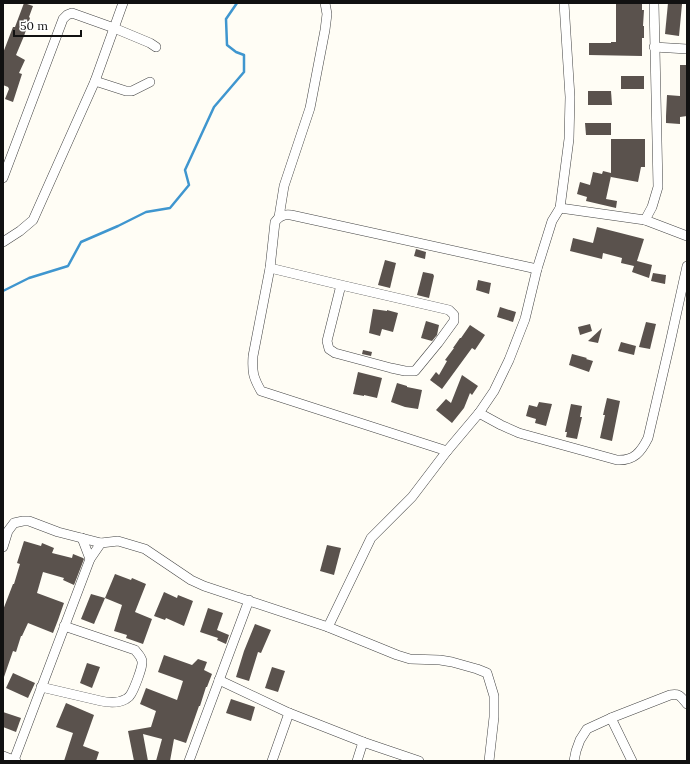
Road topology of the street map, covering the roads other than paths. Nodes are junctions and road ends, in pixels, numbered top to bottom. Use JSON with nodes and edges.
{"nodes":[{"id":1,"x":123,"y":3,"type":"edge"},
{"id":2,"x":325,"y":3,"type":"edge"},
{"id":3,"x":564,"y":3,"type":"edge"},
{"id":4,"x":654,"y":3,"type":"edge"},
{"id":5,"x":114,"y":28,"type":"junction"},
{"id":6,"x":156,"y":47,"type":"dead end"},
{"id":7,"x":654,"y":47,"type":"junction"},
{"id":8,"x":687,"y":49,"type":"edge"},
{"id":9,"x":95,"y":81,"type":"junction"},
{"id":10,"x":150,"y":82,"type":"dead end"},
{"id":11,"x":3,"y":178,"type":"edge"},
{"id":12,"x":560,"y":208,"type":"junction"},
{"id":13,"x":279,"y":217,"type":"junction"},
{"id":14,"x":646,"y":220,"type":"junction"},
{"id":15,"x":687,"y":236,"type":"edge"},
{"id":16,"x":3,"y":242,"type":"edge"},
{"id":17,"x":687,"y":266,"type":"edge"},
{"id":18,"x":270,"y":268,"type":"junction"},
{"id":19,"x":537,"y":269,"type":"junction"},
{"id":20,"x":341,"y":285,"type":"junction"},
{"id":21,"x":479,"y":413,"type":"junction"},
{"id":22,"x":447,"y":451,"type":"junction"},
{"id":23,"x":82,"y":538,"type":"junction"},
{"id":24,"x":102,"y":543,"type":"junction"},
{"id":25,"x":3,"y":547,"type":"edge"},
{"id":26,"x":90,"y":559,"type":"junction"},
{"id":27,"x":249,"y":600,"type":"junction"},
{"id":28,"x":64,"y":626,"type":"junction"},
{"id":29,"x":328,"y":627,"type":"junction"},
{"id":30,"x":219,"y":680,"type":"junction"},
{"id":31,"x":42,"y":686,"type":"junction"},
{"id":32,"x":687,"y":704,"type":"edge"},
{"id":33,"x":289,"y":713,"type":"junction"},
{"id":34,"x":611,"y":718,"type":"junction"},
{"id":35,"x":363,"y":742,"type":"junction"},
{"id":36,"x":3,"y":756,"type":"edge"},
{"id":37,"x":15,"y":760,"type":"edge"},
{"id":38,"x":189,"y":761,"type":"edge"},
{"id":39,"x":272,"y":761,"type":"edge"},
{"id":40,"x":357,"y":761,"type":"edge"},
{"id":41,"x":419,"y":761,"type":"edge"},
{"id":42,"x":489,"y":761,"type":"edge"},
{"id":43,"x":574,"y":761,"type":"edge"},
{"id":44,"x":632,"y":761,"type":"edge"}],
"edges":[{"from":1,"to":5,"type":"street"},
{"from":2,"to":13,"type":"street"},
{"from":3,"to":12,"type":"street"},
{"from":4,"to":7,"type":"street"},
{"from":5,"to":6,"type":"street"},
{"from":5,"to":9,"type":"street"},
{"from":5,"to":11,"type":"street"},
{"from":7,"to":8,"type":"street"},
{"from":7,"to":14,"type":"street"},
{"from":9,"to":10,"type":"street"},
{"from":9,"to":16,"type":"street"},
{"from":12,"to":14,"type":"street"},
{"from":12,"to":19,"type":"street"},
{"from":13,"to":18,"type":"street"},
{"from":13,"to":19,"type":"street"},
{"from":14,"to":15,"type":"street"},
{"from":17,"to":21,"type":"street"},
{"from":18,"to":20,"type":"street"},
{"from":18,"to":22,"type":"street"},
{"from":19,"to":21,"type":"street"},
{"from":20,"to":20,"type":"street"},
{"from":21,"to":22,"type":"street"},
{"from":22,"to":29,"type":"street"},
{"from":23,"to":24,"type":"street"},
{"from":23,"to":25,"type":"street"},
{"from":23,"to":26,"type":"street"},
{"from":24,"to":26,"type":"street"},
{"from":24,"to":27,"type":"street"},
{"from":26,"to":28,"type":"street"},
{"from":27,"to":29,"type":"street"},
{"from":27,"to":30,"type":"street"},
{"from":28,"to":31,"type":"street"},
{"from":28,"to":31,"type":"street"},
{"from":29,"to":42,"type":"street"},
{"from":30,"to":33,"type":"street"},
{"from":30,"to":38,"type":"street"},
{"from":31,"to":37,"type":"street"},
{"from":32,"to":34,"type":"street"},
{"from":33,"to":35,"type":"street"},
{"from":33,"to":39,"type":"street"},
{"from":34,"to":43,"type":"street"},
{"from":34,"to":44,"type":"street"},
{"from":35,"to":40,"type":"street"},
{"from":35,"to":41,"type":"street"},
{"from":36,"to":37,"type":"street"}]}
